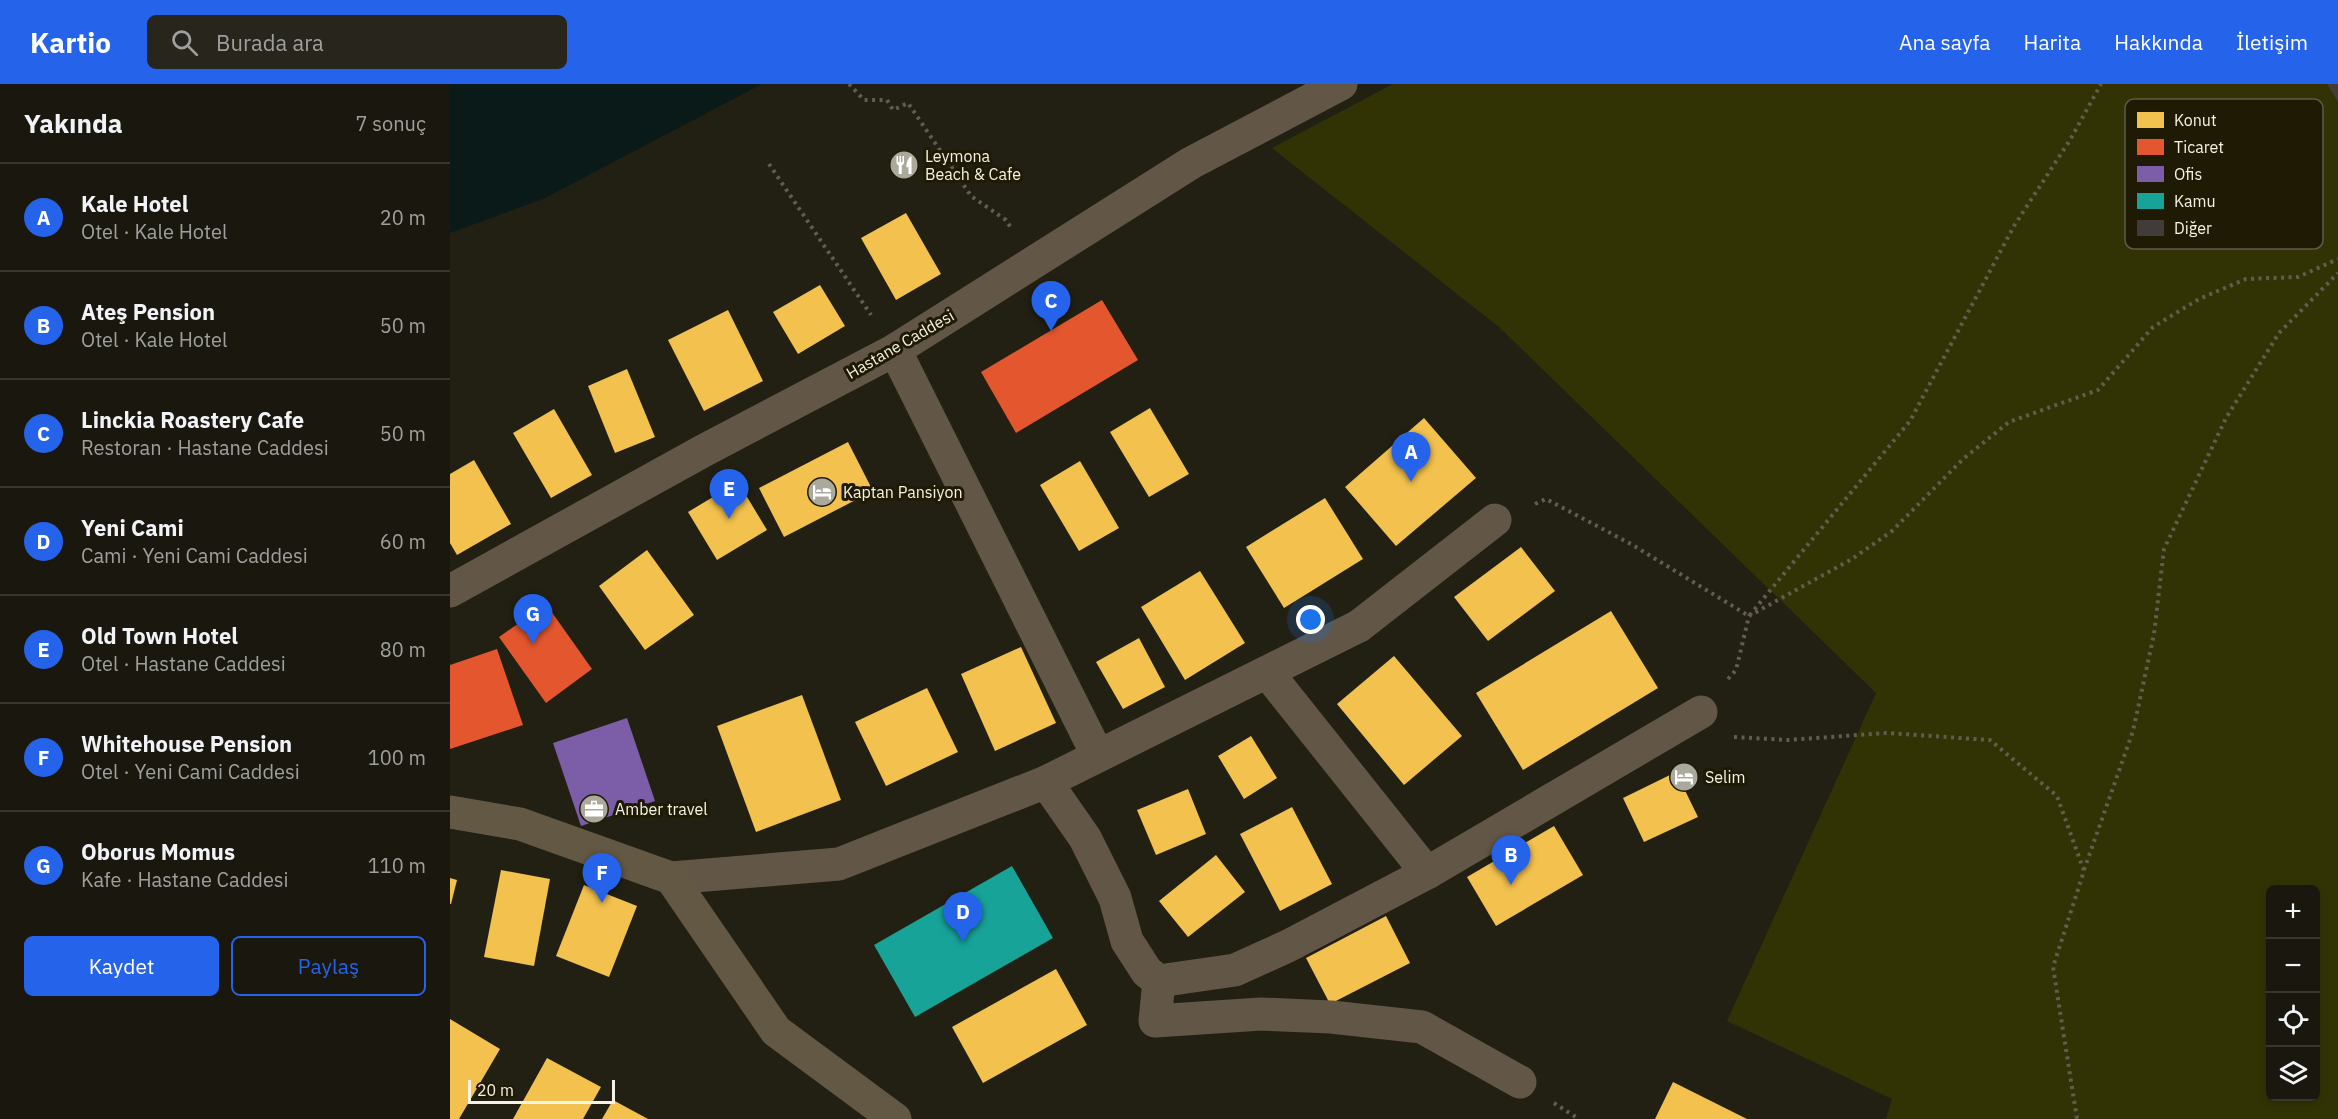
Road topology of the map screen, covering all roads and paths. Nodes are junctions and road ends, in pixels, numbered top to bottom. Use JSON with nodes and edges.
{"nodes":[{"id":1,"x":849,"y":84,"type":"edge"},
{"id":2,"x":1341,"y":84,"type":"edge"},
{"id":3,"x":2101,"y":84,"type":"edge"},
{"id":4,"x":769,"y":164,"type":"dead end"},
{"id":5,"x":2338,"y":259,"type":"edge"},
{"id":6,"x":1032,"y":263,"type":"junction"},
{"id":7,"x":2338,"y":273,"type":"edge"},
{"id":8,"x":895,"y":350,"type":"junction"},
{"id":9,"x":1546,"y":499,"type":"dead end"},
{"id":10,"x":1495,"y":520,"type":"dead end"},
{"id":11,"x":450,"y":591,"type":"edge"},
{"id":12,"x":1749,"y":616,"type":"junction"},
{"id":13,"x":1267,"y":672,"type":"junction"},
{"id":14,"x":1701,"y":712,"type":"junction"},
{"id":15,"x":1098,"y":756,"type":"junction"},
{"id":16,"x":1046,"y":782,"type":"junction"},
{"id":17,"x":450,"y":812,"type":"edge"},
{"id":18,"x":2084,"y":871,"type":"junction"},
{"id":19,"x":1427,"y":873,"type":"junction"},
{"id":20,"x":671,"y":878,"type":"junction"},
{"id":21,"x":1159,"y":981,"type":"junction"},
{"id":22,"x":1520,"y":1082,"type":"dead end"},
{"id":23,"x":895,"y":1119,"type":"edge"},
{"id":24,"x":2077,"y":1119,"type":"edge"}],
"edges":[{"from":1,"to":6,"type":"path"},
{"from":2,"to":6,"type":"street","name":"Hastane Caddesi"},
{"from":3,"to":12,"type":"path"},
{"from":4,"to":8,"type":"path"},
{"from":5,"to":12,"type":"path"},
{"from":6,"to":8,"type":"street","name":"Hastane Caddesi"},
{"from":7,"to":18,"type":"path"},
{"from":8,"to":11,"type":"street","name":"Hastane Caddesi"},
{"from":8,"to":15,"type":"street"},
{"from":9,"to":12,"type":"path"},
{"from":10,"to":13,"type":"street"},
{"from":12,"to":14,"type":"path"},
{"from":13,"to":15,"type":"street"},
{"from":13,"to":19,"type":"street"},
{"from":14,"to":18,"type":"path"},
{"from":14,"to":19,"type":"street"},
{"from":15,"to":16,"type":"street"},
{"from":16,"to":20,"type":"street"},
{"from":16,"to":21,"type":"street"},
{"from":17,"to":20,"type":"main road"},
{"from":18,"to":24,"type":"path"},
{"from":19,"to":21,"type":"street"},
{"from":20,"to":23,"type":"main road"},
{"from":21,"to":22,"type":"street"}]}
